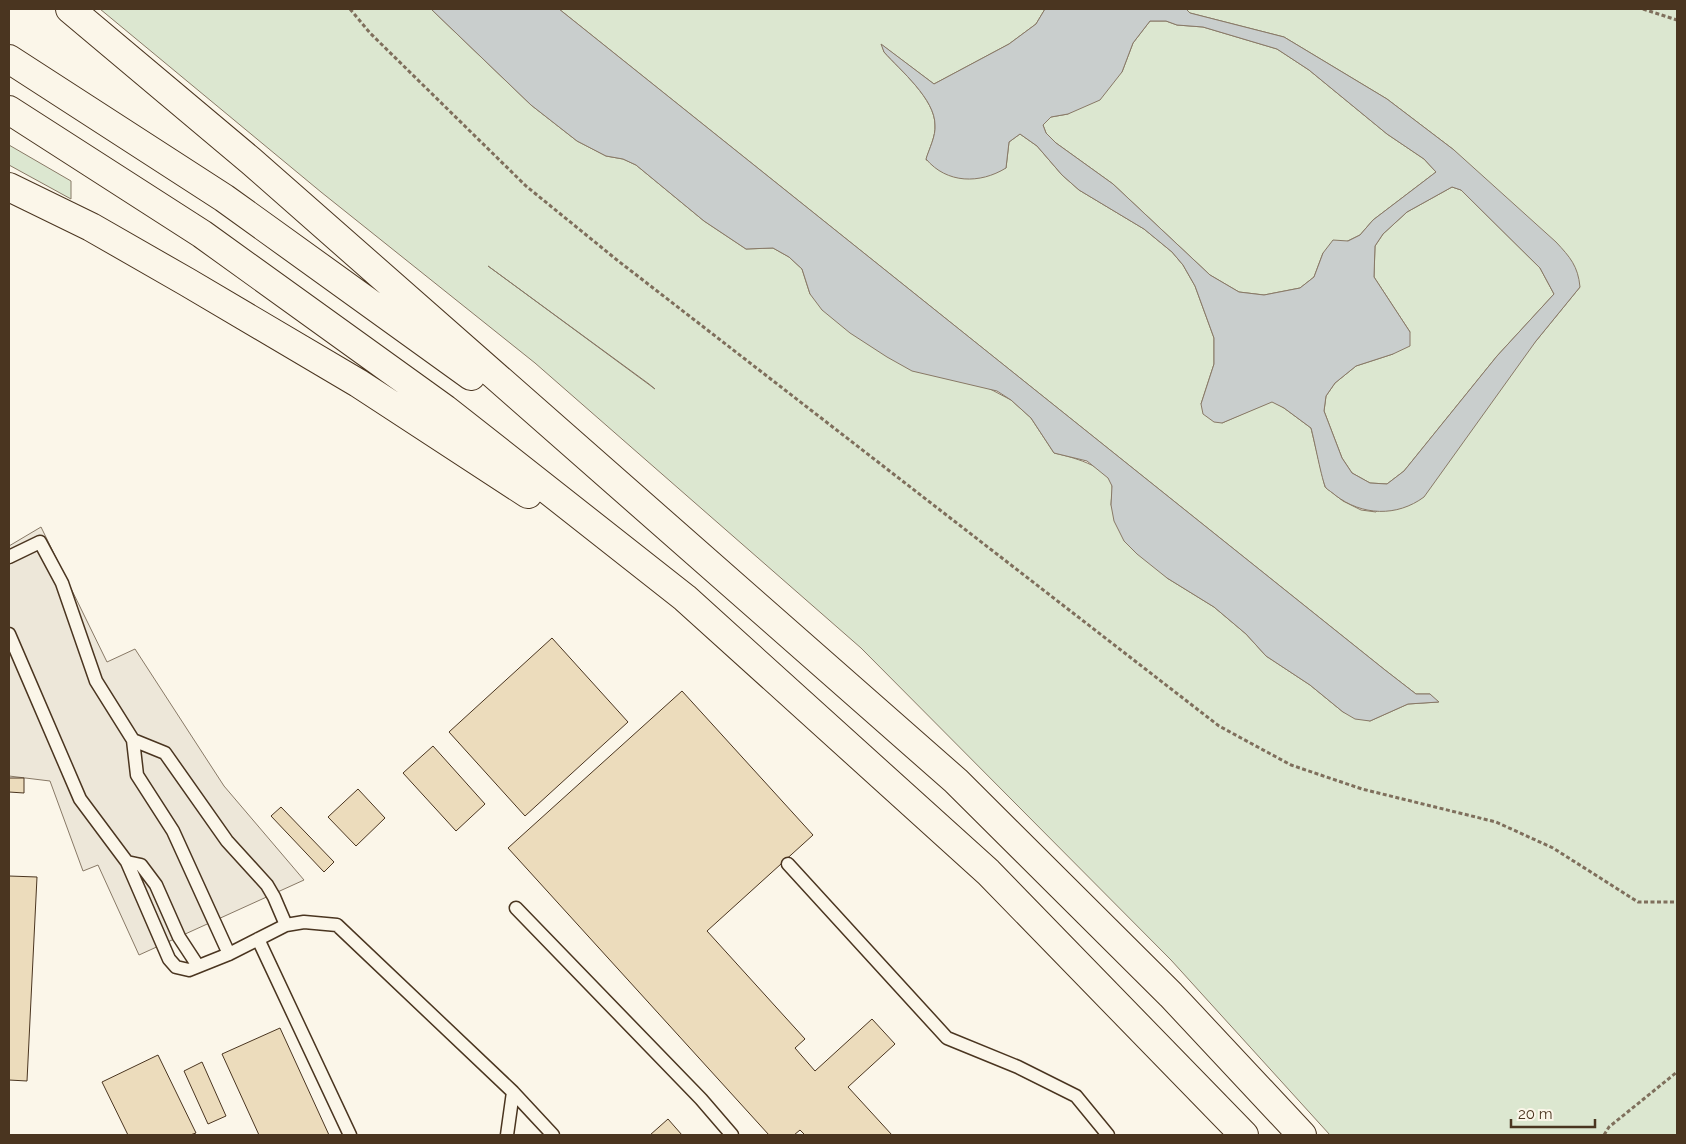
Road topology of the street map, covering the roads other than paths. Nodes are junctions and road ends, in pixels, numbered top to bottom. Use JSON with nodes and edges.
{"nodes":[{"id":1,"x":70,"y":9,"type":"edge"},
{"id":2,"x":9,"y":59,"type":"edge"},
{"id":3,"x":9,"y":110,"type":"edge"},
{"id":4,"x":9,"y":187,"type":"edge"},
{"id":5,"x":9,"y":557,"type":"edge"},
{"id":6,"x":713,"y":568,"type":"junction"},
{"id":7,"x":686,"y":598,"type":"junction"},
{"id":8,"x":9,"y":634,"type":"edge"},
{"id":9,"x":133,"y":740,"type":"junction"},
{"id":10,"x":127,"y":862,"type":"junction"},
{"id":11,"x":788,"y":864,"type":"dead end"},
{"id":12,"x":516,"y":908,"type":"dead end"},
{"id":13,"x":286,"y":925,"type":"junction"},
{"id":14,"x":258,"y":939,"type":"junction"},
{"id":15,"x":229,"y":954,"type":"junction"},
{"id":16,"x":198,"y":966,"type":"junction"},
{"id":17,"x":513,"y":1092,"type":"junction"},
{"id":18,"x":350,"y":1135,"type":"edge"},
{"id":19,"x":507,"y":1135,"type":"edge"},
{"id":20,"x":553,"y":1135,"type":"edge"},
{"id":21,"x":732,"y":1135,"type":"edge"},
{"id":22,"x":1108,"y":1135,"type":"edge"},
{"id":23,"x":1244,"y":1135,"type":"edge"},
{"id":24,"x":1302,"y":1135,"type":"edge"}],
"edges":[{"from":1,"to":6,"type":"highway"},
{"from":2,"to":6,"type":"highway"},
{"from":3,"to":7,"type":"highway"},
{"from":4,"to":7,"type":"highway"},
{"from":5,"to":9,"type":"lane"},
{"from":6,"to":24,"type":"highway"},
{"from":7,"to":23,"type":"highway"},
{"from":8,"to":10,"type":"lane"},
{"from":9,"to":13,"type":"lane"},
{"from":9,"to":15,"type":"lane"},
{"from":10,"to":16,"type":"lane"},
{"from":10,"to":16,"type":"lane"},
{"from":11,"to":22,"type":"lane"},
{"from":12,"to":21,"type":"lane"},
{"from":13,"to":14,"type":"lane"},
{"from":13,"to":17,"type":"lane"},
{"from":14,"to":15,"type":"lane"},
{"from":14,"to":18,"type":"lane"},
{"from":15,"to":16,"type":"lane"},
{"from":17,"to":19,"type":"lane"},
{"from":17,"to":20,"type":"lane"}]}
